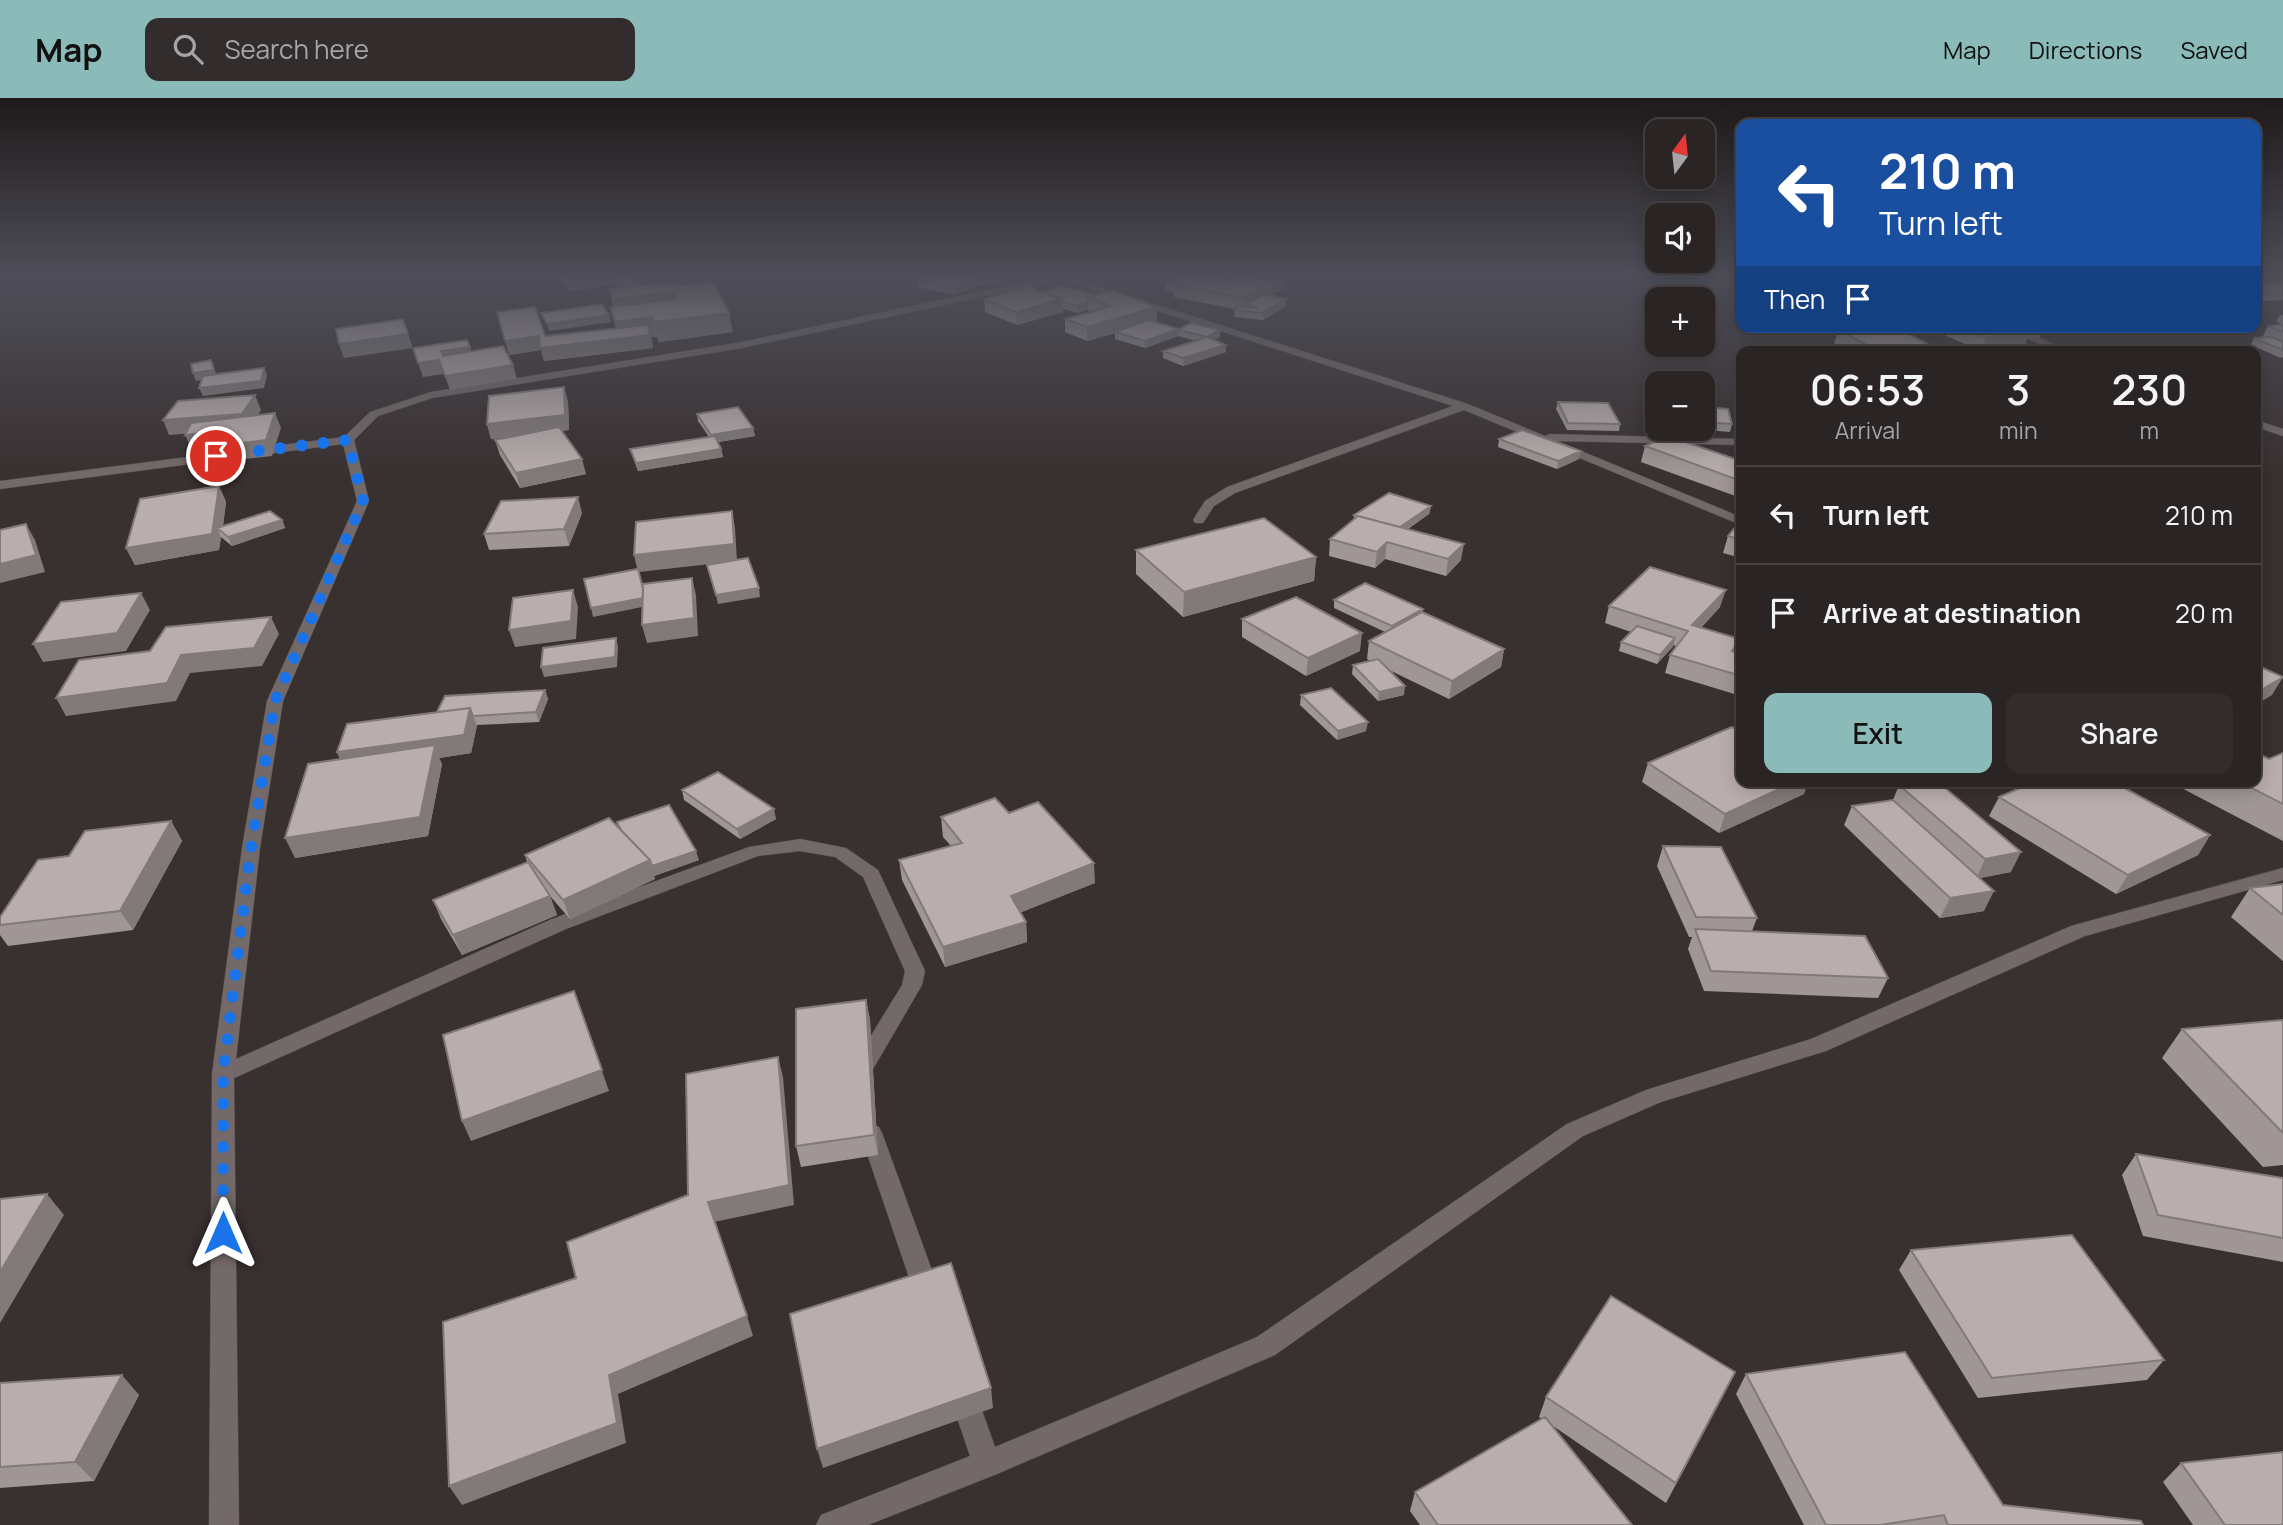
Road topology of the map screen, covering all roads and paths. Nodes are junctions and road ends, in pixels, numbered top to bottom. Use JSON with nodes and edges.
{"nodes":[{"id":1,"x":753,"y":343,"type":"edge"},
{"id":2,"x":1265,"y":343,"type":"edge"},
{"id":3,"x":1464,"y":406,"type":"junction"},
{"id":4,"x":2283,"y":421,"type":"edge"},
{"id":5,"x":2261,"y":423,"type":"edge"},
{"id":6,"x":2261,"y":425,"type":"edge"},
{"id":7,"x":2283,"y":433,"type":"edge"},
{"id":8,"x":1540,"y":437,"type":"junction"},
{"id":9,"x":348,"y":440,"type":"junction"},
{"id":10,"x":1736,"y":442,"type":"edge"},
{"id":11,"x":0,"y":485,"type":"edge"},
{"id":12,"x":1736,"y":519,"type":"edge"},
{"id":13,"x":1199,"y":520,"type":"dead end"},
{"id":14,"x":2283,"y":874,"type":"edge"},
{"id":15,"x":223,"y":1074,"type":"junction"},
{"id":16,"x":858,"y":1086,"type":"edge"},
{"id":17,"x":865,"y":1117,"type":"edge"},
{"id":18,"x":937,"y":1320,"type":"edge"},
{"id":19,"x":955,"y":1373,"type":"edge"},
{"id":20,"x":988,"y":1464,"type":"junction"},
{"id":21,"x":224,"y":1525,"type":"edge"},
{"id":22,"x":831,"y":1525,"type":"edge"}],
"edges":[{"from":1,"to":9,"type":"street"},
{"from":2,"to":3,"type":"street"},
{"from":3,"to":8,"type":"street"},
{"from":3,"to":13,"type":"street"},
{"from":4,"to":5,"type":"street"},
{"from":6,"to":7,"type":"street"},
{"from":8,"to":10,"type":"street"},
{"from":8,"to":12,"type":"street"},
{"from":9,"to":11,"type":"street"},
{"from":9,"to":15,"type":"street"},
{"from":14,"to":20,"type":"street"},
{"from":15,"to":16,"type":"street"},
{"from":15,"to":21,"type":"street"},
{"from":17,"to":18,"type":"street"},
{"from":19,"to":20,"type":"street"},
{"from":20,"to":22,"type":"street"}]}
